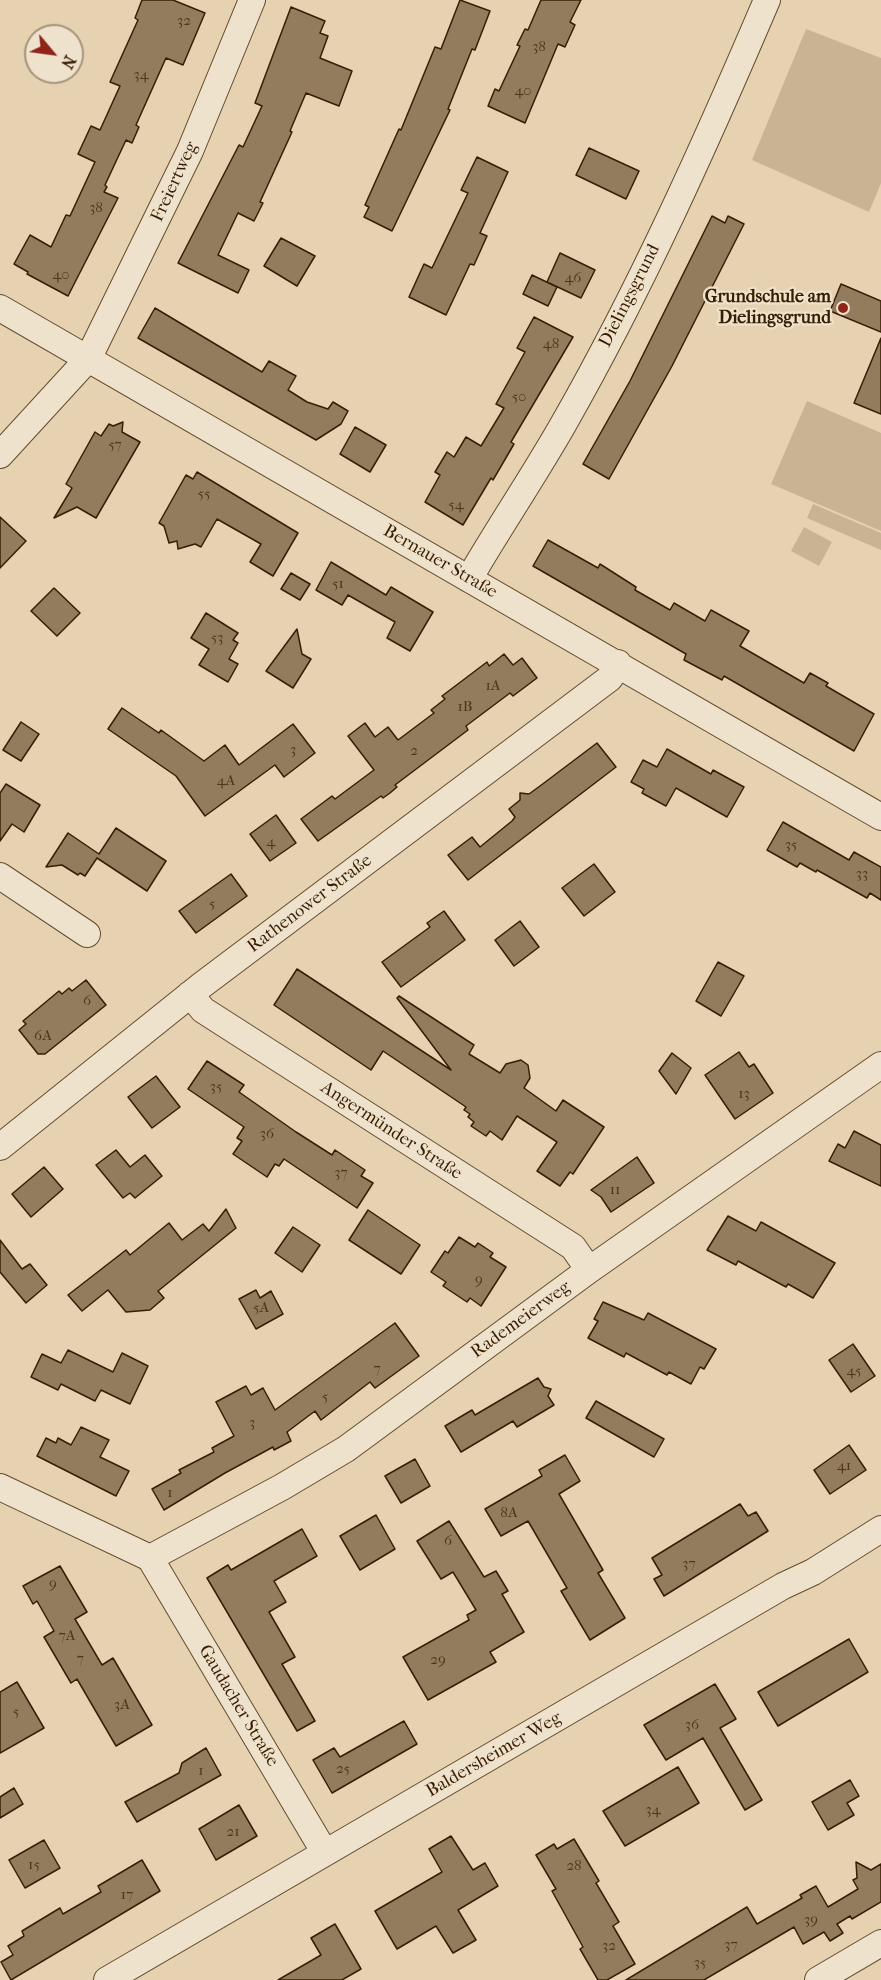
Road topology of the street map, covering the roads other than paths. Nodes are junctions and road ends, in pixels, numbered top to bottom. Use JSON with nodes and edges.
{"nodes":[{"id":1,"x":252,"y":0,"type":"edge"},
{"id":2,"x":767,"y":0,"type":"edge"},
{"id":3,"x":0,"y":308,"type":"edge"},
{"id":4,"x":88,"y":359,"type":"junction"},
{"id":5,"x":0,"y":455,"type":"edge"},
{"id":6,"x":469,"y":579,"type":"junction"},
{"id":7,"x":618,"y":663,"type":"junction"},
{"id":8,"x":881,"y":817,"type":"edge"},
{"id":9,"x":0,"y":876,"type":"edge"},
{"id":10,"x":87,"y":934,"type":"dead end"},
{"id":11,"x":190,"y":994,"type":"junction"},
{"id":12,"x":881,"y":1065,"type":"edge"},
{"id":13,"x":0,"y":1147,"type":"edge"},
{"id":14,"x":590,"y":1270,"type":"junction"},
{"id":15,"x":0,"y":1487,"type":"edge"},
{"id":16,"x":881,"y":1529,"type":"edge"},
{"id":17,"x":150,"y":1558,"type":"junction"},
{"id":18,"x":325,"y":1853,"type":"junction"},
{"id":19,"x":881,"y":1943,"type":"edge"},
{"id":20,"x":107,"y":1980,"type":"edge"},
{"id":21,"x":818,"y":1980,"type":"edge"}],
"edges":[{"from":1,"to":4,"type":"street","name":"Freiertweg"},
{"from":2,"to":6,"type":"street","name":"Dielingsgrund"},
{"from":3,"to":4,"type":"street","name":"Bernauer Straße"},
{"from":4,"to":5,"type":"street","name":"Freiertweg"},
{"from":4,"to":6,"type":"street","name":"Bernauer Straße"},
{"from":6,"to":7,"type":"street","name":"Bernauer Straße"},
{"from":7,"to":8,"type":"street","name":"Bernauer Straße"},
{"from":7,"to":11,"type":"street","name":"Rathenower Straße"},
{"from":9,"to":10,"type":"street"},
{"from":11,"to":13,"type":"street","name":"Rathenower Straße"},
{"from":11,"to":14,"type":"street","name":"Angermünder Straße"},
{"from":12,"to":14,"type":"street","name":"Rademeierweg"},
{"from":14,"to":17,"type":"street","name":"Rademeierweg"},
{"from":15,"to":17,"type":"street"},
{"from":16,"to":18,"type":"street","name":"Baldersheimer Weg"},
{"from":17,"to":18,"type":"street","name":"Gaudacher Straße"},
{"from":18,"to":20,"type":"street","name":"Baldersheimer Weg"},
{"from":19,"to":21,"type":"street"}]}
